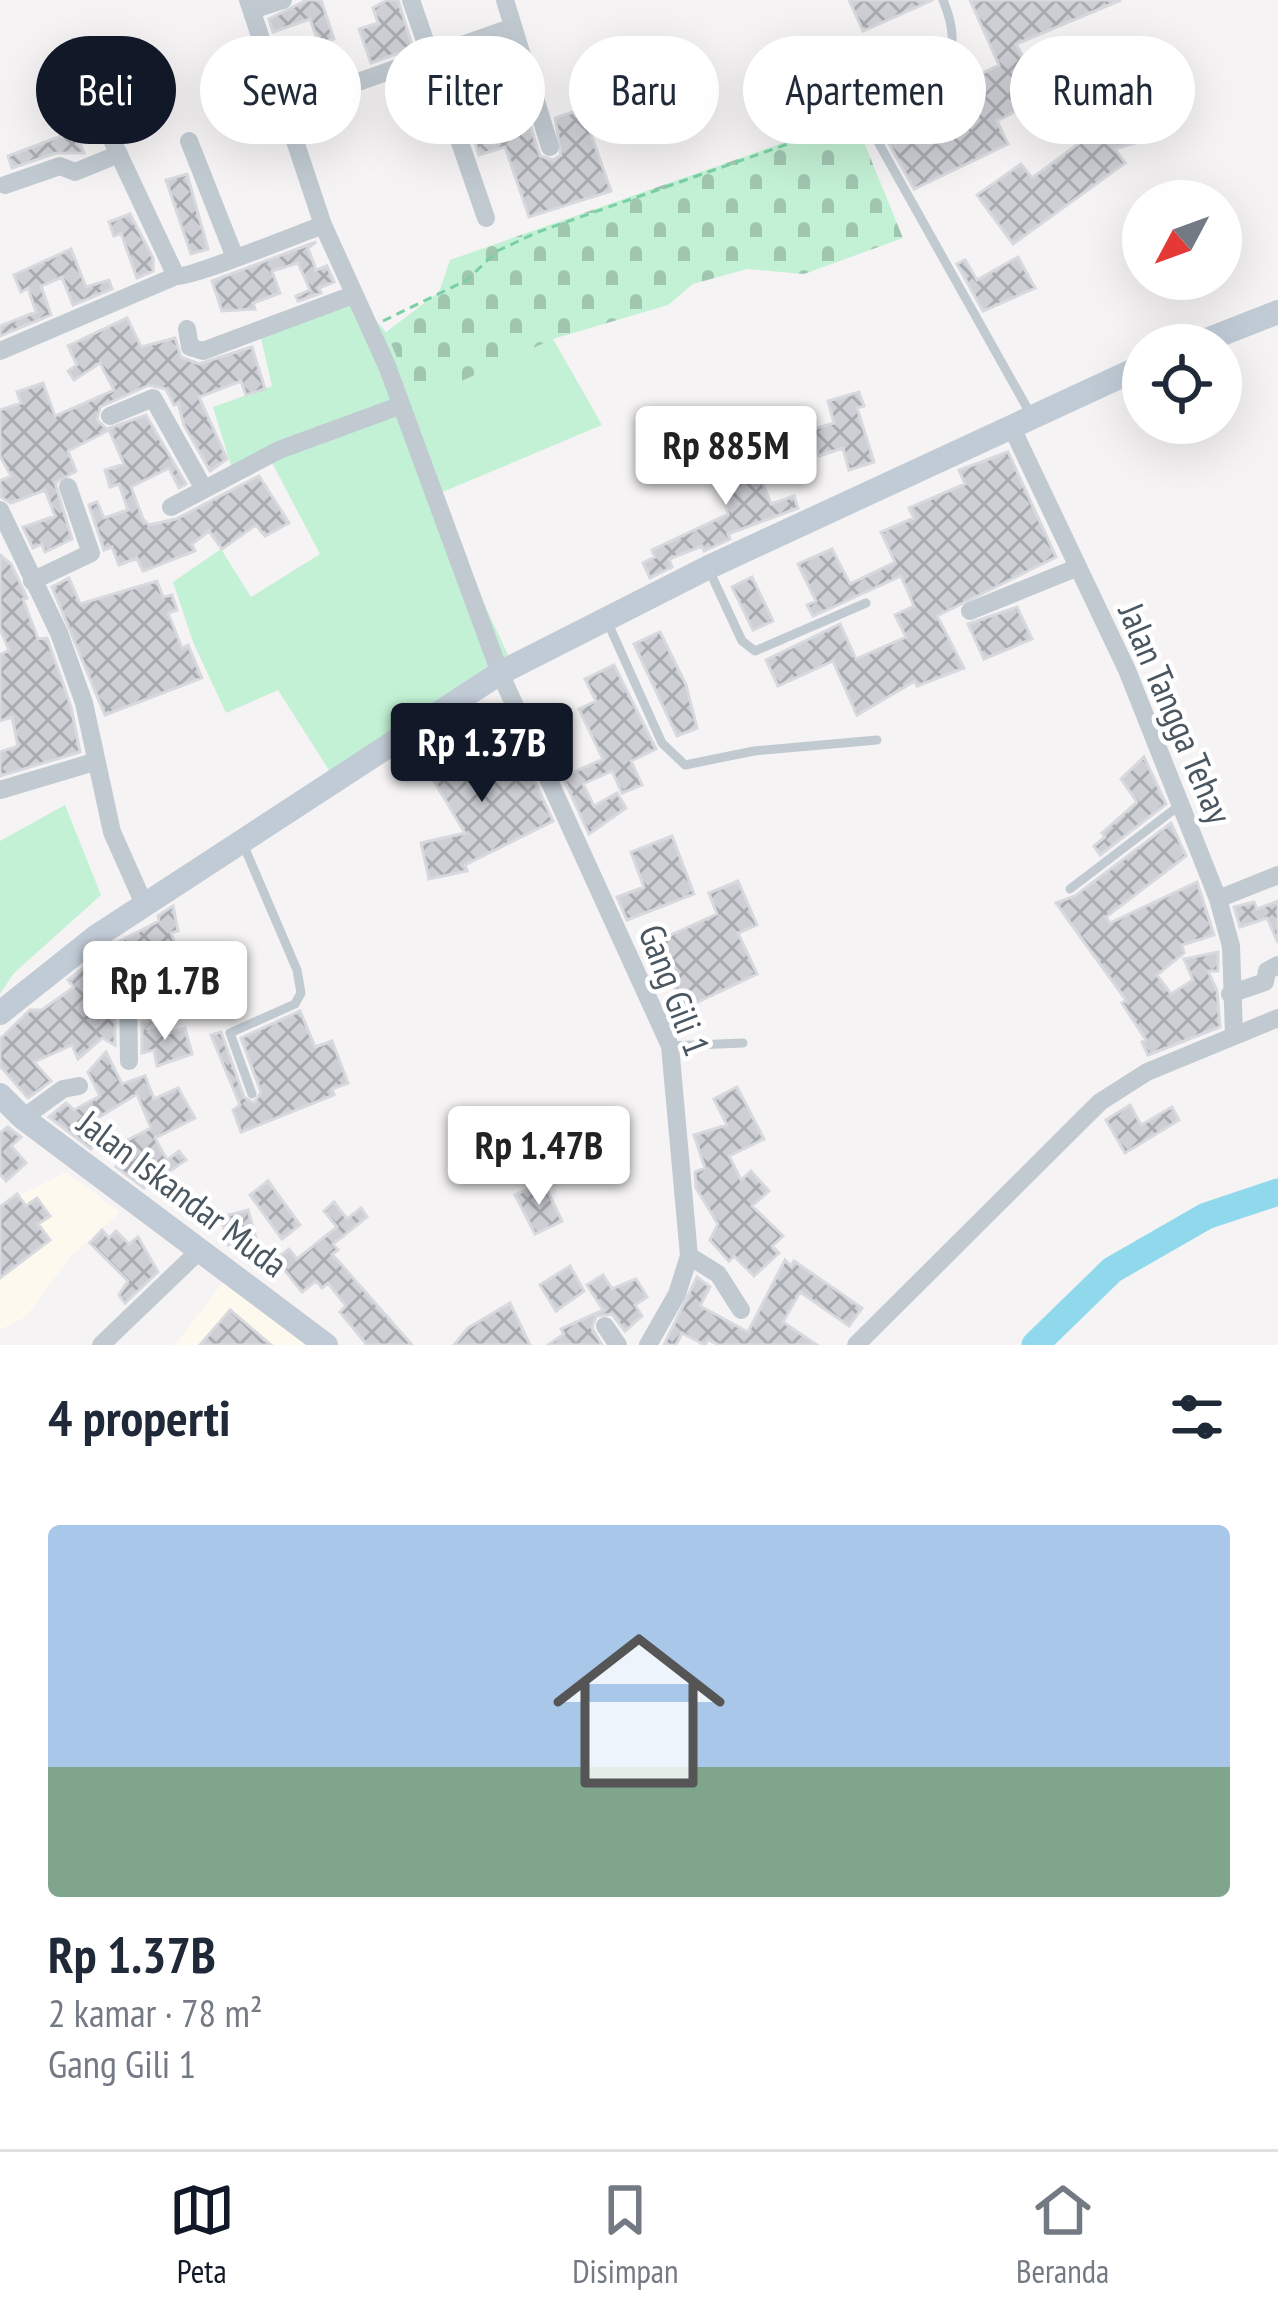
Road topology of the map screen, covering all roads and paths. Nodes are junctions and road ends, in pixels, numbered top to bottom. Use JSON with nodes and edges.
{"nodes":[{"id":1,"x":283,"y":0,"type":"edge"},
{"id":2,"x":411,"y":0,"type":"edge"},
{"id":3,"x":506,"y":0,"type":"edge"},
{"id":4,"x":943,"y":0,"type":"edge"},
{"id":5,"x":250,"y":5,"type":"edge"},
{"id":6,"x":513,"y":27,"type":"junction"},
{"id":7,"x":260,"y":36,"type":"edge"},
{"id":8,"x":422,"y":36,"type":"edge"},
{"id":9,"x":488,"y":36,"type":"edge"},
{"id":10,"x":956,"y":36,"type":"edge"},
{"id":11,"x":189,"y":141,"type":"dead end"},
{"id":12,"x":114,"y":144,"type":"edge"},
{"id":13,"x":294,"y":144,"type":"edge"},
{"id":14,"x":460,"y":144,"type":"edge"},
{"id":15,"x":787,"y":144,"type":"edge"},
{"id":16,"x":878,"y":144,"type":"edge"},
{"id":17,"x":550,"y":147,"type":"dead end"},
{"id":18,"x":119,"y":154,"type":"junction"},
{"id":19,"x":5,"y":185,"type":"dead end"},
{"id":20,"x":486,"y":218,"type":"dead end"},
{"id":21,"x":323,"y":225,"type":"junction"},
{"id":22,"x":234,"y":255,"type":"junction"},
{"id":23,"x":176,"y":276,"type":"junction"},
{"id":24,"x":353,"y":295,"type":"junction"},
{"id":25,"x":1278,"y":312,"type":"edge"},
{"id":26,"x":1242,"y":326,"type":"edge"},
{"id":27,"x":370,"y":327,"type":"junction"},
{"id":28,"x":187,"y":329,"type":"dead end"},
{"id":29,"x":0,"y":351,"type":"edge"},
{"id":30,"x":1122,"y":376,"type":"edge"},
{"id":31,"x":399,"y":406,"type":"junction"},
{"id":32,"x":110,"y":416,"type":"dead end"},
{"id":33,"x":1022,"y":423,"type":"junction"},
{"id":34,"x":68,"y":487,"type":"dead end"},
{"id":35,"x":204,"y":489,"type":"junction"},
{"id":36,"x":171,"y":507,"type":"dead end"},
{"id":37,"x":0,"y":510,"type":"edge"},
{"id":38,"x":5,"y":538,"type":"edge"},
{"id":39,"x":707,"y":568,"type":"junction"},
{"id":40,"x":1076,"y":568,"type":"junction"},
{"id":41,"x":32,"y":581,"type":"junction"},
{"id":42,"x":866,"y":602,"type":"dead end"},
{"id":43,"x":970,"y":610,"type":"dead end"},
{"id":44,"x":607,"y":619,"type":"junction"},
{"id":45,"x":500,"y":674,"type":"junction"},
{"id":46,"x":877,"y":740,"type":"dead end"},
{"id":47,"x":94,"y":762,"type":"junction"},
{"id":48,"x":0,"y":790,"type":"edge"},
{"id":49,"x":1181,"y":804,"type":"junction"},
{"id":50,"x":241,"y":839,"type":"junction"},
{"id":51,"x":1278,"y":875,"type":"edge"},
{"id":52,"x":1070,"y":889,"type":"dead end"},
{"id":53,"x":1218,"y":898,"type":"junction"},
{"id":54,"x":144,"y":904,"type":"junction"},
{"id":55,"x":97,"y":936,"type":"junction"},
{"id":56,"x":1278,"y":965,"type":"edge"},
{"id":57,"x":1230,"y":994,"type":"junction"},
{"id":58,"x":0,"y":1012,"type":"edge"},
{"id":59,"x":1278,"y":1018,"type":"edge"},
{"id":60,"x":1234,"y":1035,"type":"junction"},
{"id":61,"x":743,"y":1043,"type":"dead end"},
{"id":62,"x":670,"y":1046,"type":"junction"},
{"id":63,"x":129,"y":1061,"type":"dead end"},
{"id":64,"x":79,"y":1086,"type":"dead end"},
{"id":65,"x":252,"y":1094,"type":"dead end"},
{"id":66,"x":9,"y":1110,"type":"edge"},
{"id":67,"x":199,"y":1251,"type":"junction"},
{"id":68,"x":689,"y":1256,"type":"junction"},
{"id":69,"x":741,"y":1310,"type":"dead end"},
{"id":70,"x":605,"y":1326,"type":"dead end"},
{"id":71,"x":101,"y":1345,"type":"edge"},
{"id":72,"x":326,"y":1345,"type":"edge"},
{"id":73,"x":618,"y":1345,"type":"edge"},
{"id":74,"x":648,"y":1345,"type":"edge"},
{"id":75,"x":856,"y":1345,"type":"edge"}],
"edges":[{"from":1,"to":5,"type":"street"},
{"from":2,"to":8,"type":"street"},
{"from":3,"to":6,"type":"street"},
{"from":4,"to":10,"type":"lane"},
{"from":5,"to":7,"type":"street","name":"Gang Gili 1"},
{"from":6,"to":9,"type":"street"},
{"from":6,"to":17,"type":"street"},
{"from":11,"to":22,"type":"street"},
{"from":12,"to":18,"type":"street"},
{"from":13,"to":21,"type":"street","name":"Gang Gili 1"},
{"from":14,"to":20,"type":"street"},
{"from":15,"to":27,"type":"path"},
{"from":16,"to":33,"type":"lane"},
{"from":18,"to":19,"type":"street"},
{"from":18,"to":23,"type":"street"},
{"from":21,"to":22,"type":"street"},
{"from":21,"to":24,"type":"street","name":"Gang Gili 1"},
{"from":22,"to":23,"type":"street"},
{"from":23,"to":29,"type":"street"},
{"from":24,"to":27,"type":"street","name":"Gang Gili 1"},
{"from":24,"to":28,"type":"street"},
{"from":25,"to":26,"type":"street"},
{"from":27,"to":31,"type":"street","name":"Gang Gili 1"},
{"from":30,"to":33,"type":"street"},
{"from":31,"to":35,"type":"street"},
{"from":31,"to":45,"type":"street","name":"Gang Gili 1"},
{"from":32,"to":35,"type":"street"},
{"from":33,"to":39,"type":"street"},
{"from":33,"to":40,"type":"street","name":"Jalan Tangga Tehay"},
{"from":34,"to":41,"type":"street"},
{"from":35,"to":36,"type":"street"},
{"from":37,"to":38,"type":"street"},
{"from":38,"to":41,"type":"street"},
{"from":39,"to":42,"type":"lane"},
{"from":39,"to":44,"type":"street"},
{"from":40,"to":43,"type":"street"},
{"from":40,"to":49,"type":"street","name":"Jalan Tangga Tehay"},
{"from":41,"to":47,"type":"street"},
{"from":44,"to":45,"type":"street"},
{"from":44,"to":46,"type":"lane"},
{"from":45,"to":50,"type":"street"},
{"from":45,"to":62,"type":"street","name":"Gang Gili 1"},
{"from":47,"to":48,"type":"street"},
{"from":47,"to":54,"type":"street"},
{"from":49,"to":52,"type":"lane"},
{"from":49,"to":53,"type":"street","name":"Jalan Tangga Tehay"},
{"from":50,"to":54,"type":"street"},
{"from":50,"to":65,"type":"lane"},
{"from":51,"to":53,"type":"street"},
{"from":53,"to":57,"type":"street","name":"Jalan Tangga Tehay"},
{"from":54,"to":55,"type":"street"},
{"from":55,"to":58,"type":"street"},
{"from":55,"to":63,"type":"street"},
{"from":56,"to":57,"type":"street"},
{"from":57,"to":60,"type":"street","name":"Jalan Tangga Tehay"},
{"from":59,"to":60,"type":"street"},
{"from":60,"to":75,"type":"street"},
{"from":61,"to":62,"type":"lane"},
{"from":62,"to":68,"type":"street","name":"Gang Gili 1"},
{"from":64,"to":66,"type":"street"},
{"from":66,"to":67,"type":"street","name":"Jalan Iskandar Muda"},
{"from":67,"to":71,"type":"street"},
{"from":67,"to":72,"type":"street","name":"Jalan Iskandar Muda"},
{"from":68,"to":69,"type":"street"},
{"from":68,"to":74,"type":"street","name":"Gang Gili 1"},
{"from":70,"to":73,"type":"street"}]}
